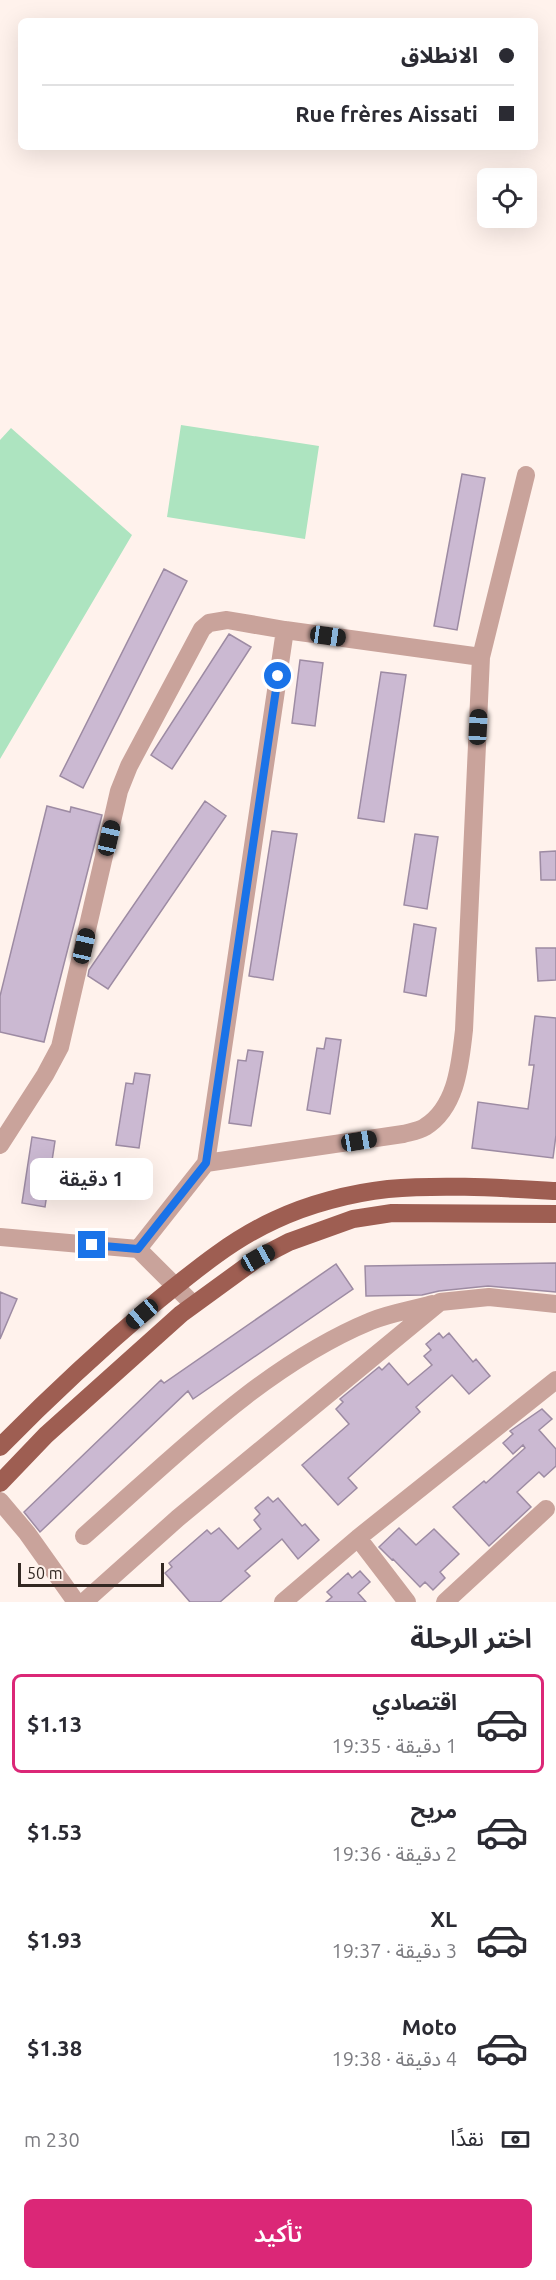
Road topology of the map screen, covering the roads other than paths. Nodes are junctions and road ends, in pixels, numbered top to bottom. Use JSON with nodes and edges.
{"nodes":[{"id":1,"x":526,"y":475,"type":"dead end"},
{"id":2,"x":285,"y":630,"type":"junction"},
{"id":3,"x":481,"y":657,"type":"junction"},
{"id":4,"x":0,"y":1145,"type":"edge"},
{"id":5,"x":206,"y":1163,"type":"junction"},
{"id":6,"x":556,"y":1191,"type":"edge"},
{"id":7,"x":556,"y":1214,"type":"edge"},
{"id":8,"x":0,"y":1237,"type":"edge"},
{"id":9,"x":138,"y":1249,"type":"junction"},
{"id":10,"x":176,"y":1286,"type":"junction"},
{"id":11,"x":440,"y":1302,"type":"junction"},
{"id":12,"x":193,"y":1304,"type":"junction"},
{"id":13,"x":556,"y":1305,"type":"edge"},
{"id":14,"x":556,"y":1380,"type":"edge"},
{"id":15,"x":0,"y":1447,"type":"edge"},
{"id":16,"x":0,"y":1483,"type":"edge"},
{"id":17,"x":0,"y":1501,"type":"edge"},
{"id":18,"x":546,"y":1509,"type":"dead end"},
{"id":19,"x":84,"y":1536,"type":"dead end"},
{"id":20,"x":357,"y":1538,"type":"junction"},
{"id":21,"x":76,"y":1602,"type":"edge"},
{"id":22,"x":84,"y":1602,"type":"edge"},
{"id":23,"x":283,"y":1602,"type":"edge"},
{"id":24,"x":407,"y":1602,"type":"edge"},
{"id":25,"x":445,"y":1602,"type":"edge"}],
"edges":[{"from":1,"to":3,"type":"street"},
{"from":2,"to":3,"type":"street"},
{"from":2,"to":4,"type":"street"},
{"from":2,"to":5,"type":"street"},
{"from":3,"to":5,"type":"street"},
{"from":5,"to":9,"type":"street"},
{"from":6,"to":10,"type":"main road"},
{"from":7,"to":12,"type":"main road"},
{"from":8,"to":9,"type":"street"},
{"from":9,"to":10,"type":"street"},
{"from":10,"to":12,"type":"street"},
{"from":10,"to":15,"type":"main road"},
{"from":11,"to":13,"type":"street"},
{"from":11,"to":19,"type":"street"},
{"from":11,"to":22,"type":"street"},
{"from":12,"to":16,"type":"main road"},
{"from":14,"to":20,"type":"street"},
{"from":17,"to":21,"type":"street"},
{"from":18,"to":25,"type":"street"},
{"from":20,"to":23,"type":"street"},
{"from":20,"to":24,"type":"street"}]}
